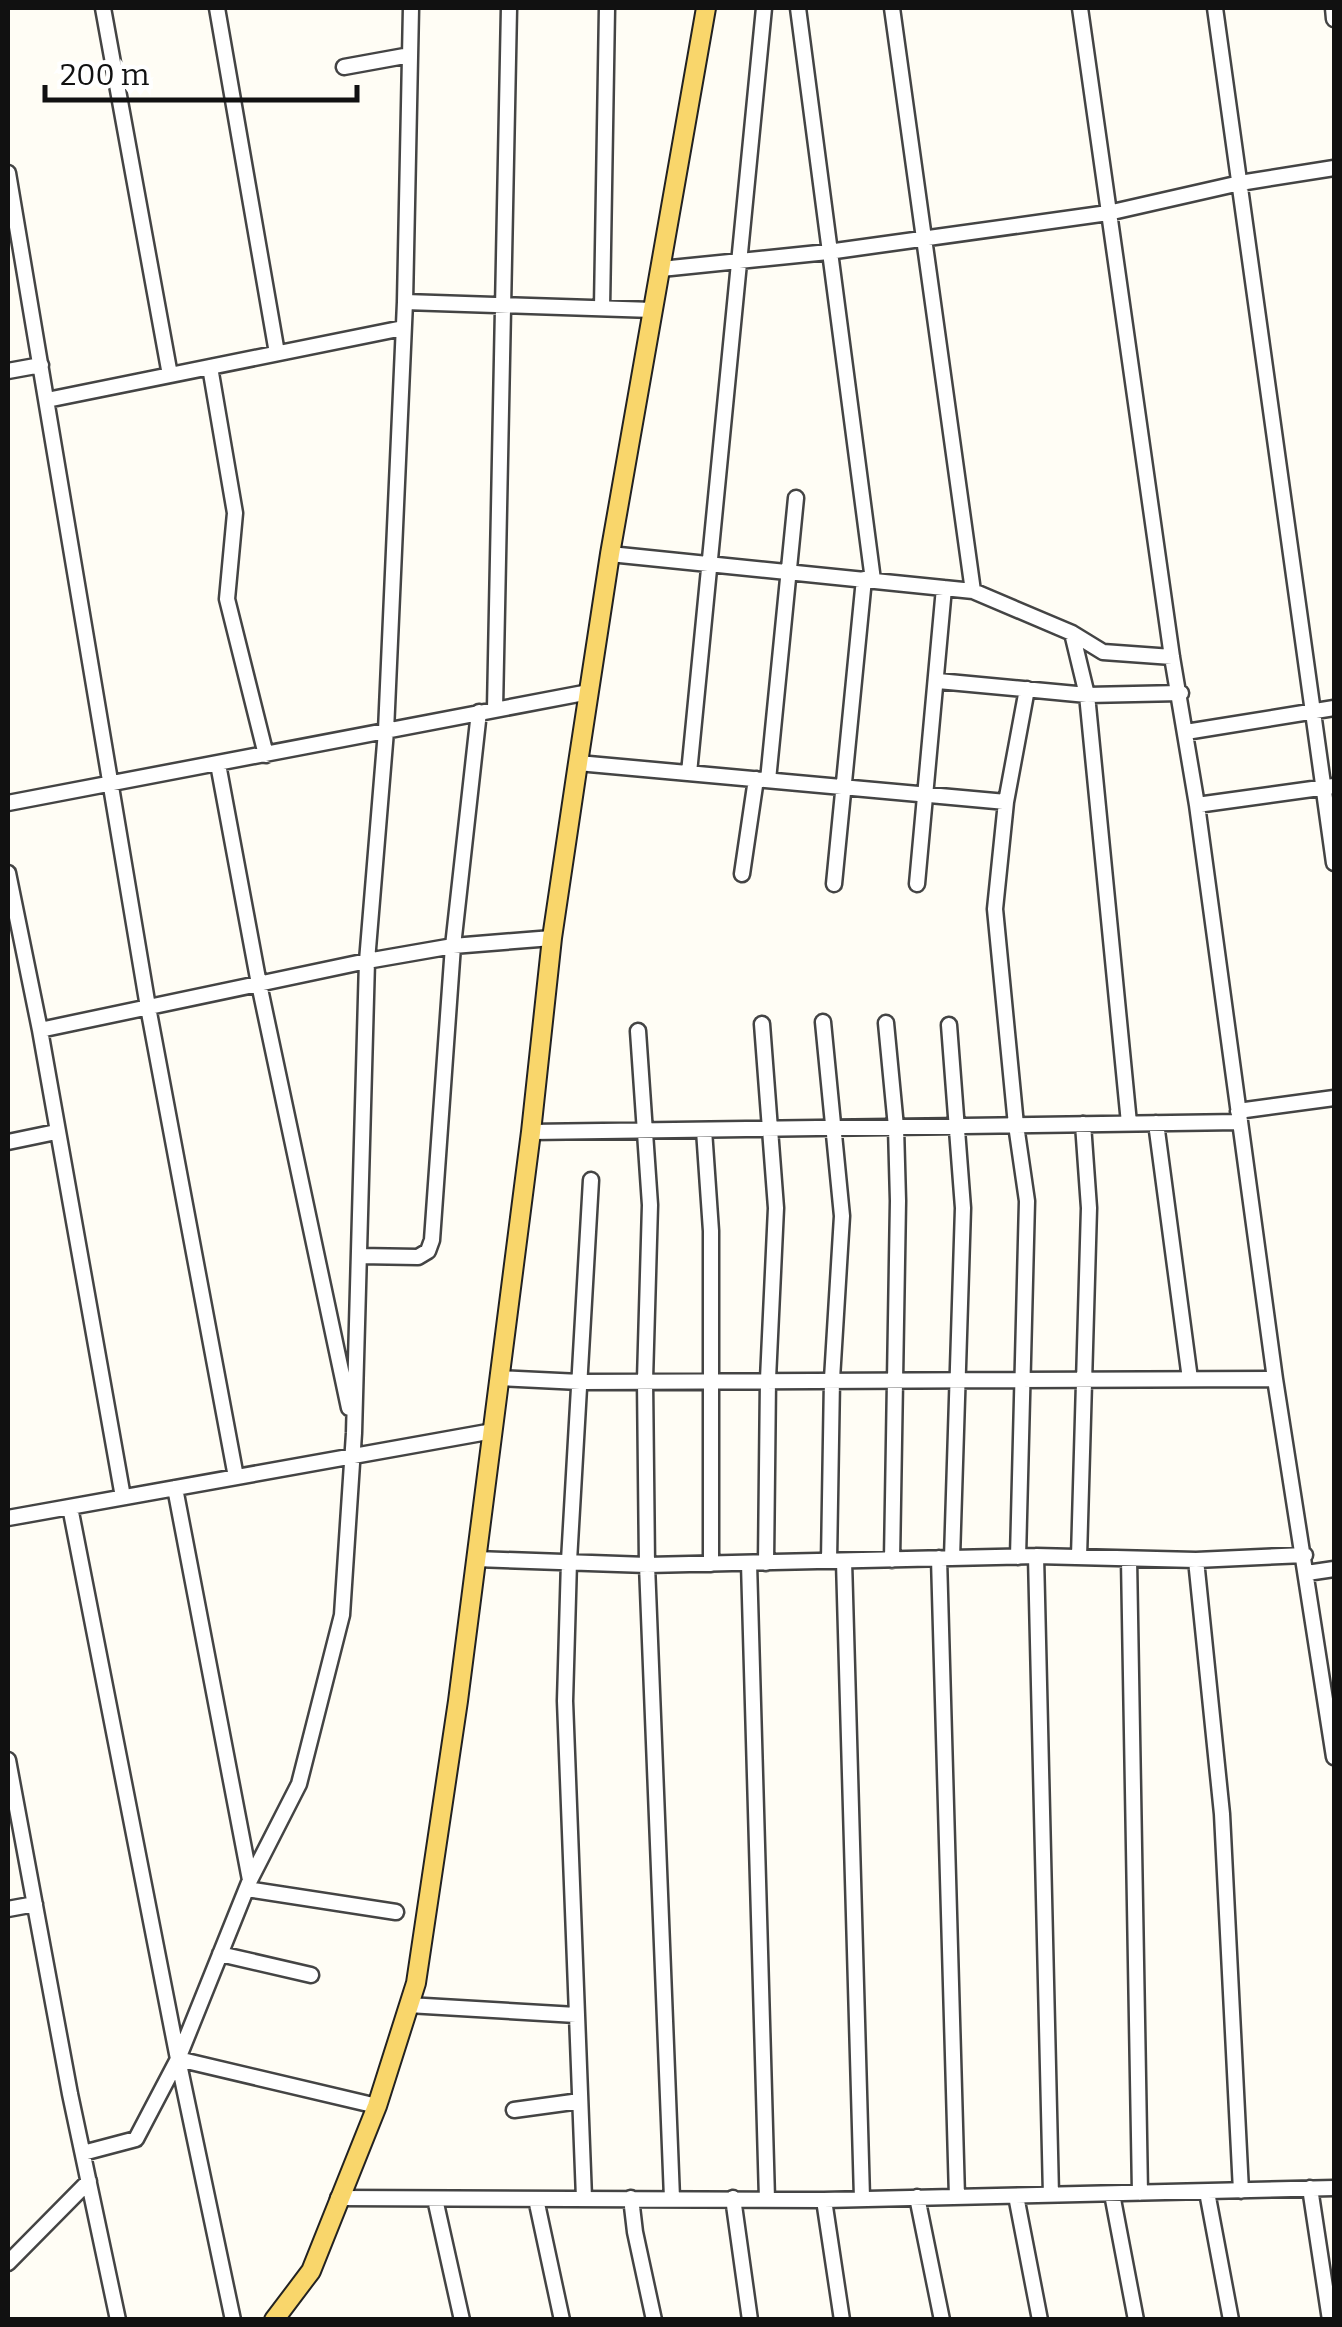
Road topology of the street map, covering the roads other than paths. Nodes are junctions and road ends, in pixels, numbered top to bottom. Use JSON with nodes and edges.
{"nodes":[{"id":1,"x":103,"y":8,"type":"edge"},
{"id":2,"x":217,"y":8,"type":"edge"},
{"id":3,"x":411,"y":8,"type":"edge"},
{"id":4,"x":509,"y":8,"type":"edge"},
{"id":5,"x":606,"y":8,"type":"edge"},
{"id":6,"x":706,"y":8,"type":"edge"},
{"id":7,"x":764,"y":8,"type":"edge"},
{"id":8,"x":798,"y":8,"type":"edge"},
{"id":9,"x":892,"y":8,"type":"edge"},
{"id":10,"x":1080,"y":8,"type":"edge"},
{"id":11,"x":1215,"y":8,"type":"edge"},
{"id":12,"x":1333,"y":8,"type":"edge"},
{"id":13,"x":1334,"y":19,"type":"edge"},
{"id":14,"x":410,"y":55,"type":"junction"},
{"id":15,"x":344,"y":67,"type":"dead end"},
{"id":16,"x":1334,"y":168,"type":"edge"},
{"id":17,"x":8,"y":173,"type":"edge"},
{"id":18,"x":1240,"y":183,"type":"junction"},
{"id":19,"x":1108,"y":213,"type":"junction"},
{"id":20,"x":923,"y":238,"type":"junction"},
{"id":21,"x":828,"y":252,"type":"junction"},
{"id":22,"x":739,"y":261,"type":"junction"},
{"id":23,"x":660,"y":269,"type":"junction"},
{"id":24,"x":405,"y":302,"type":"junction"},
{"id":25,"x":503,"y":305,"type":"junction"},
{"id":26,"x":602,"y":308,"type":"junction"},
{"id":27,"x":653,"y":310,"type":"junction"},
{"id":28,"x":403,"y":328,"type":"junction"},
{"id":29,"x":277,"y":354,"type":"junction"},
{"id":30,"x":41,"y":365,"type":"junction"},
{"id":31,"x":210,"y":367,"type":"junction"},
{"id":32,"x":8,"y":372,"type":"edge"},
{"id":33,"x":170,"y":375,"type":"junction"},
{"id":34,"x":48,"y":400,"type":"junction"},
{"id":35,"x":796,"y":498,"type":"dead end"},
{"id":36,"x":610,"y":554,"type":"junction"},
{"id":37,"x":708,"y":563,"type":"junction"},
{"id":38,"x":789,"y":572,"type":"junction"},
{"id":39,"x":869,"y":580,"type":"junction"},
{"id":40,"x":944,"y":588,"type":"junction"},
{"id":41,"x":973,"y":591,"type":"junction"},
{"id":42,"x":1072,"y":633,"type":"junction"},
{"id":43,"x":1172,"y":658,"type":"junction"},
{"id":44,"x":938,"y":681,"type":"junction"},
{"id":45,"x":1028,"y":689,"type":"junction"},
{"id":46,"x":588,"y":692,"type":"junction"},
{"id":47,"x":1181,"y":693,"type":"junction"},
{"id":48,"x":1086,"y":695,"type":"junction"},
{"id":49,"x":1334,"y":708,"type":"edge"},
{"id":50,"x":487,"y":710,"type":"junction"},
{"id":51,"x":1312,"y":712,"type":"junction"},
{"id":52,"x":386,"y":731,"type":"junction"},
{"id":53,"x":1186,"y":732,"type":"junction"},
{"id":54,"x":266,"y":755,"type":"junction"},
{"id":55,"x":578,"y":762,"type":"junction"},
{"id":56,"x":218,"y":764,"type":"junction"},
{"id":57,"x":689,"y":773,"type":"junction"},
{"id":58,"x":762,"y":779,"type":"junction"},
{"id":59,"x":112,"y":784,"type":"junction"},
{"id":60,"x":1329,"y":786,"type":"edge"},
{"id":61,"x":843,"y":787,"type":"junction"},
{"id":62,"x":924,"y":796,"type":"junction"},
{"id":63,"x":1006,"y":802,"type":"junction"},
{"id":64,"x":8,"y":803,"type":"edge"},
{"id":65,"x":1198,"y":805,"type":"junction"},
{"id":66,"x":1334,"y":862,"type":"edge"},
{"id":67,"x":8,"y":873,"type":"edge"},
{"id":68,"x":742,"y":874,"type":"dead end"},
{"id":69,"x":834,"y":884,"type":"dead end"},
{"id":70,"x":917,"y":884,"type":"dead end"},
{"id":71,"x":552,"y":938,"type":"junction"},
{"id":72,"x":453,"y":946,"type":"junction"},
{"id":73,"x":367,"y":961,"type":"junction"},
{"id":74,"x":259,"y":984,"type":"junction"},
{"id":75,"x":148,"y":1007,"type":"junction"},
{"id":76,"x":823,"y":1022,"type":"dead end"},
{"id":77,"x":886,"y":1023,"type":"dead end"},
{"id":78,"x":762,"y":1024,"type":"dead end"},
{"id":79,"x":949,"y":1025,"type":"dead end"},
{"id":80,"x":40,"y":1030,"type":"junction"},
{"id":81,"x":638,"y":1031,"type":"dead end"},
{"id":82,"x":1334,"y":1098,"type":"edge"},
{"id":83,"x":1239,"y":1117,"type":"junction"},
{"id":84,"x":1156,"y":1123,"type":"junction"},
{"id":85,"x":1083,"y":1124,"type":"junction"},
{"id":86,"x":1130,"y":1124,"type":"junction"},
{"id":87,"x":1016,"y":1125,"type":"junction"},
{"id":88,"x":959,"y":1126,"type":"junction"},
{"id":89,"x":896,"y":1127,"type":"junction"},
{"id":90,"x":832,"y":1128,"type":"junction"},
{"id":91,"x":768,"y":1129,"type":"junction"},
{"id":92,"x":704,"y":1130,"type":"junction"},
{"id":93,"x":646,"y":1131,"type":"junction"},
{"id":94,"x":56,"y":1132,"type":"junction"},
{"id":95,"x":531,"y":1132,"type":"junction"},
{"id":96,"x":8,"y":1142,"type":"edge"},
{"id":97,"x":591,"y":1180,"type":"dead end"},
{"id":98,"x":359,"y":1256,"type":"junction"},
{"id":99,"x":499,"y":1378,"type":"junction"},
{"id":100,"x":768,"y":1379,"type":"junction"},
{"id":101,"x":832,"y":1379,"type":"junction"},
{"id":102,"x":896,"y":1379,"type":"junction"},
{"id":103,"x":958,"y":1379,"type":"junction"},
{"id":104,"x":1024,"y":1379,"type":"junction"},
{"id":105,"x":1085,"y":1379,"type":"junction"},
{"id":106,"x":1190,"y":1379,"type":"junction"},
{"id":107,"x":1275,"y":1379,"type":"junction"},
{"id":108,"x":645,"y":1380,"type":"junction"},
{"id":109,"x":709,"y":1380,"type":"junction"},
{"id":110,"x":580,"y":1382,"type":"junction"},
{"id":111,"x":493,"y":1431,"type":"junction"},
{"id":112,"x":354,"y":1433,"type":"junction"},
{"id":113,"x":353,"y":1456,"type":"junction"},
{"id":114,"x":236,"y":1477,"type":"junction"},
{"id":115,"x":175,"y":1488,"type":"junction"},
{"id":116,"x":123,"y":1497,"type":"junction"},
{"id":117,"x":70,"y":1507,"type":"junction"},
{"id":118,"x":8,"y":1518,"type":"edge"},
{"id":119,"x":1036,"y":1556,"type":"junction"},
{"id":120,"x":1305,"y":1556,"type":"junction"},
{"id":121,"x":1018,"y":1557,"type":"junction"},
{"id":122,"x":945,"y":1558,"type":"junction"},
{"id":123,"x":1079,"y":1558,"type":"junction"},
{"id":124,"x":476,"y":1559,"type":"junction"},
{"id":125,"x":1129,"y":1559,"type":"junction"},
{"id":126,"x":892,"y":1560,"type":"junction"},
{"id":127,"x":1196,"y":1560,"type":"junction"},
{"id":128,"x":569,"y":1561,"type":"junction"},
{"id":129,"x":836,"y":1561,"type":"junction"},
{"id":130,"x":749,"y":1563,"type":"junction"},
{"id":131,"x":766,"y":1563,"type":"junction"},
{"id":132,"x":711,"y":1564,"type":"junction"},
{"id":133,"x":647,"y":1566,"type":"junction"},
{"id":134,"x":1334,"y":1569,"type":"edge"},
{"id":135,"x":1308,"y":1573,"type":"junction"},
{"id":136,"x":1334,"y":1757,"type":"edge"},
{"id":137,"x":8,"y":1760,"type":"edge"},
{"id":138,"x":248,"y":1885,"type":"junction"},
{"id":139,"x":34,"y":1904,"type":"junction"},
{"id":140,"x":8,"y":1909,"type":"edge"},
{"id":141,"x":396,"y":1912,"type":"dead end"},
{"id":142,"x":220,"y":1954,"type":"junction"},
{"id":143,"x":311,"y":1976,"type":"dead end"},
{"id":144,"x":408,"y":2006,"type":"junction"},
{"id":145,"x":576,"y":2016,"type":"junction"},
{"id":146,"x":178,"y":2058,"type":"junction"},
{"id":147,"x":580,"y":2101,"type":"junction"},
{"id":148,"x":377,"y":2106,"type":"junction"},
{"id":149,"x":514,"y":2110,"type":"dead end"},
{"id":150,"x":83,"y":2153,"type":"junction"},
{"id":151,"x":89,"y":2182,"type":"junction"},
{"id":152,"x":1310,"y":2188,"type":"junction"},
{"id":153,"x":1334,"y":2188,"type":"edge"},
{"id":154,"x":1241,"y":2190,"type":"junction"},
{"id":155,"x":1207,"y":2192,"type":"junction"},
{"id":156,"x":1140,"y":2193,"type":"junction"},
{"id":157,"x":1112,"y":2194,"type":"junction"},
{"id":158,"x":1051,"y":2195,"type":"junction"},
{"id":159,"x":957,"y":2196,"type":"junction"},
{"id":160,"x":1016,"y":2196,"type":"junction"},
{"id":161,"x":917,"y":2197,"type":"junction"},
{"id":162,"x":338,"y":2198,"type":"junction"},
{"id":163,"x":435,"y":2198,"type":"junction"},
{"id":164,"x":536,"y":2198,"type":"junction"},
{"id":165,"x":584,"y":2198,"type":"junction"},
{"id":166,"x":632,"y":2198,"type":"junction"},
{"id":167,"x":672,"y":2198,"type":"junction"},
{"id":168,"x":733,"y":2198,"type":"junction"},
{"id":169,"x":862,"y":2198,"type":"junction"},
{"id":170,"x":767,"y":2200,"type":"junction"},
{"id":171,"x":824,"y":2200,"type":"junction"},
{"id":172,"x":8,"y":2263,"type":"edge"},
{"id":173,"x":281,"y":2317,"type":"edge"},
{"id":174,"x":118,"y":2320,"type":"edge"},
{"id":175,"x":233,"y":2320,"type":"edge"},
{"id":176,"x":462,"y":2320,"type":"edge"},
{"id":177,"x":562,"y":2320,"type":"edge"},
{"id":178,"x":654,"y":2320,"type":"edge"},
{"id":179,"x":750,"y":2320,"type":"edge"},
{"id":180,"x":842,"y":2320,"type":"edge"},
{"id":181,"x":942,"y":2320,"type":"edge"},
{"id":182,"x":1040,"y":2320,"type":"edge"},
{"id":183,"x":1136,"y":2320,"type":"edge"},
{"id":184,"x":1231,"y":2320,"type":"edge"},
{"id":185,"x":1330,"y":2320,"type":"edge"}],
"edges":[{"from":1,"to":33,"type":"street"},
{"from":2,"to":29,"type":"street"},
{"from":3,"to":14,"type":"street"},
{"from":4,"to":25,"type":"street"},
{"from":5,"to":26,"type":"street"},
{"from":6,"to":23,"type":"main road"},
{"from":7,"to":22,"type":"street"},
{"from":8,"to":21,"type":"street"},
{"from":9,"to":20,"type":"street"},
{"from":10,"to":19,"type":"street"},
{"from":11,"to":18,"type":"street"},
{"from":12,"to":13,"type":"street"},
{"from":14,"to":15,"type":"street"},
{"from":14,"to":24,"type":"street"},
{"from":16,"to":18,"type":"street"},
{"from":17,"to":30,"type":"street"},
{"from":18,"to":19,"type":"street"},
{"from":18,"to":51,"type":"street"},
{"from":19,"to":20,"type":"street"},
{"from":19,"to":43,"type":"street"},
{"from":20,"to":21,"type":"street"},
{"from":20,"to":41,"type":"street"},
{"from":21,"to":22,"type":"street"},
{"from":21,"to":39,"type":"street"},
{"from":22,"to":23,"type":"street"},
{"from":22,"to":37,"type":"street"},
{"from":23,"to":27,"type":"main road"},
{"from":24,"to":25,"type":"street"},
{"from":24,"to":28,"type":"street"},
{"from":25,"to":26,"type":"street"},
{"from":25,"to":50,"type":"street"},
{"from":26,"to":27,"type":"street"},
{"from":27,"to":36,"type":"main road"},
{"from":28,"to":29,"type":"street"},
{"from":28,"to":52,"type":"street"},
{"from":29,"to":31,"type":"street"},
{"from":30,"to":32,"type":"street"},
{"from":30,"to":34,"type":"street"},
{"from":31,"to":33,"type":"street"},
{"from":31,"to":54,"type":"street"},
{"from":33,"to":34,"type":"street"},
{"from":34,"to":59,"type":"street"},
{"from":35,"to":38,"type":"street"},
{"from":36,"to":37,"type":"street"},
{"from":36,"to":46,"type":"main road"},
{"from":37,"to":38,"type":"street"},
{"from":37,"to":57,"type":"street"},
{"from":38,"to":39,"type":"street"},
{"from":38,"to":58,"type":"street"},
{"from":39,"to":40,"type":"street"},
{"from":39,"to":61,"type":"street"},
{"from":40,"to":41,"type":"street"},
{"from":40,"to":44,"type":"street"},
{"from":41,"to":42,"type":"street"},
{"from":42,"to":43,"type":"street"},
{"from":42,"to":48,"type":"street"},
{"from":43,"to":47,"type":"street"},
{"from":44,"to":45,"type":"street"},
{"from":44,"to":62,"type":"street"},
{"from":45,"to":48,"type":"street"},
{"from":45,"to":63,"type":"street"},
{"from":46,"to":50,"type":"street"},
{"from":46,"to":55,"type":"main road"},
{"from":47,"to":48,"type":"street"},
{"from":47,"to":53,"type":"street"},
{"from":48,"to":86,"type":"street"},
{"from":49,"to":51,"type":"street"},
{"from":50,"to":52,"type":"street"},
{"from":50,"to":72,"type":"street"},
{"from":51,"to":53,"type":"street"},
{"from":51,"to":60,"type":"street"},
{"from":52,"to":54,"type":"street"},
{"from":52,"to":73,"type":"street"},
{"from":53,"to":65,"type":"street"},
{"from":54,"to":56,"type":"street"},
{"from":55,"to":57,"type":"street"},
{"from":55,"to":71,"type":"main road"},
{"from":56,"to":59,"type":"street"},
{"from":56,"to":74,"type":"street"},
{"from":57,"to":58,"type":"street"},
{"from":58,"to":61,"type":"street"},
{"from":58,"to":68,"type":"street"},
{"from":59,"to":64,"type":"street"},
{"from":59,"to":75,"type":"street"},
{"from":60,"to":65,"type":"street"},
{"from":60,"to":66,"type":"street"},
{"from":61,"to":62,"type":"street"},
{"from":61,"to":69,"type":"street"},
{"from":62,"to":63,"type":"street"},
{"from":62,"to":70,"type":"street"},
{"from":63,"to":87,"type":"street"},
{"from":65,"to":83,"type":"street"},
{"from":67,"to":80,"type":"street"},
{"from":71,"to":72,"type":"street"},
{"from":71,"to":95,"type":"main road"},
{"from":72,"to":73,"type":"street"},
{"from":72,"to":98,"type":"street"},
{"from":73,"to":74,"type":"street"},
{"from":73,"to":98,"type":"street"},
{"from":74,"to":75,"type":"street"},
{"from":74,"to":112,"type":"street"},
{"from":75,"to":80,"type":"street"},
{"from":75,"to":114,"type":"street"},
{"from":76,"to":90,"type":"street"},
{"from":77,"to":89,"type":"street"},
{"from":78,"to":91,"type":"street"},
{"from":79,"to":88,"type":"street"},
{"from":80,"to":94,"type":"street"},
{"from":81,"to":93,"type":"street"},
{"from":82,"to":83,"type":"street"},
{"from":83,"to":84,"type":"street"},
{"from":83,"to":107,"type":"street"},
{"from":84,"to":86,"type":"street"},
{"from":84,"to":106,"type":"street"},
{"from":85,"to":86,"type":"street"},
{"from":85,"to":87,"type":"street"},
{"from":85,"to":105,"type":"street"},
{"from":87,"to":88,"type":"street"},
{"from":87,"to":104,"type":"street"},
{"from":88,"to":89,"type":"street"},
{"from":88,"to":103,"type":"street"},
{"from":89,"to":90,"type":"street"},
{"from":89,"to":102,"type":"street"},
{"from":90,"to":91,"type":"street"},
{"from":90,"to":101,"type":"street"},
{"from":91,"to":92,"type":"street"},
{"from":91,"to":100,"type":"street"},
{"from":92,"to":93,"type":"street"},
{"from":92,"to":109,"type":"street"},
{"from":93,"to":95,"type":"street"},
{"from":93,"to":108,"type":"street"},
{"from":94,"to":96,"type":"street"},
{"from":94,"to":116,"type":"street"},
{"from":95,"to":99,"type":"main road"},
{"from":97,"to":110,"type":"street"},
{"from":98,"to":112,"type":"street"},
{"from":99,"to":110,"type":"street"},
{"from":99,"to":111,"type":"main road"},
{"from":100,"to":101,"type":"street"},
{"from":100,"to":109,"type":"street"},
{"from":100,"to":131,"type":"street"},
{"from":101,"to":102,"type":"street"},
{"from":101,"to":129,"type":"street"},
{"from":102,"to":103,"type":"street"},
{"from":102,"to":126,"type":"street"},
{"from":103,"to":104,"type":"street"},
{"from":103,"to":122,"type":"street"},
{"from":104,"to":105,"type":"street"},
{"from":104,"to":121,"type":"street"},
{"from":105,"to":106,"type":"street"},
{"from":105,"to":123,"type":"street"},
{"from":106,"to":107,"type":"street"},
{"from":107,"to":120,"type":"street"},
{"from":108,"to":109,"type":"street"},
{"from":108,"to":110,"type":"street"},
{"from":108,"to":133,"type":"street"},
{"from":109,"to":132,"type":"street"},
{"from":110,"to":128,"type":"street"},
{"from":111,"to":113,"type":"street"},
{"from":111,"to":124,"type":"main road"},
{"from":112,"to":113,"type":"street"},
{"from":113,"to":114,"type":"street"},
{"from":113,"to":138,"type":"street"},
{"from":114,"to":115,"type":"street"},
{"from":115,"to":116,"type":"street"},
{"from":115,"to":138,"type":"street"},
{"from":116,"to":117,"type":"street"},
{"from":117,"to":118,"type":"street"},
{"from":117,"to":146,"type":"street"},
{"from":119,"to":121,"type":"street"},
{"from":119,"to":123,"type":"street"},
{"from":119,"to":158,"type":"street"},
{"from":120,"to":127,"type":"street"},
{"from":120,"to":135,"type":"street"},
{"from":121,"to":122,"type":"street"},
{"from":122,"to":126,"type":"street"},
{"from":122,"to":159,"type":"street"},
{"from":123,"to":125,"type":"street"},
{"from":124,"to":128,"type":"street"},
{"from":124,"to":144,"type":"main road"},
{"from":125,"to":127,"type":"street"},
{"from":125,"to":156,"type":"street"},
{"from":126,"to":129,"type":"street"},
{"from":127,"to":154,"type":"street"},
{"from":128,"to":133,"type":"street"},
{"from":128,"to":145,"type":"street"},
{"from":129,"to":131,"type":"street"},
{"from":129,"to":169,"type":"street"},
{"from":130,"to":131,"type":"street"},
{"from":130,"to":132,"type":"street"},
{"from":130,"to":170,"type":"street"},
{"from":132,"to":133,"type":"street"},
{"from":133,"to":167,"type":"street"},
{"from":134,"to":135,"type":"street"},
{"from":135,"to":136,"type":"street"},
{"from":137,"to":139,"type":"street"},
{"from":138,"to":141,"type":"street"},
{"from":138,"to":142,"type":"street"},
{"from":139,"to":140,"type":"street"},
{"from":139,"to":150,"type":"street"},
{"from":142,"to":143,"type":"street"},
{"from":142,"to":146,"type":"street"},
{"from":144,"to":145,"type":"street"},
{"from":144,"to":148,"type":"main road"},
{"from":145,"to":147,"type":"street"},
{"from":146,"to":148,"type":"street"},
{"from":146,"to":150,"type":"street"},
{"from":146,"to":175,"type":"street"},
{"from":147,"to":149,"type":"street"},
{"from":147,"to":165,"type":"street"},
{"from":148,"to":162,"type":"main road"},
{"from":150,"to":151,"type":"street"},
{"from":151,"to":172,"type":"street"},
{"from":151,"to":174,"type":"street"},
{"from":152,"to":153,"type":"street"},
{"from":152,"to":154,"type":"street"},
{"from":152,"to":185,"type":"street"},
{"from":154,"to":155,"type":"street"},
{"from":155,"to":156,"type":"street"},
{"from":155,"to":184,"type":"street"},
{"from":156,"to":157,"type":"street"},
{"from":157,"to":158,"type":"street"},
{"from":157,"to":183,"type":"street"},
{"from":158,"to":160,"type":"street"},
{"from":159,"to":160,"type":"street"},
{"from":159,"to":161,"type":"street"},
{"from":160,"to":182,"type":"street"},
{"from":161,"to":169,"type":"street"},
{"from":161,"to":181,"type":"street"},
{"from":162,"to":163,"type":"street"},
{"from":162,"to":173,"type":"main road"},
{"from":163,"to":164,"type":"street"},
{"from":163,"to":176,"type":"street"},
{"from":164,"to":165,"type":"street"},
{"from":164,"to":177,"type":"street"},
{"from":165,"to":166,"type":"street"},
{"from":166,"to":167,"type":"street"},
{"from":166,"to":178,"type":"street"},
{"from":167,"to":168,"type":"street"},
{"from":168,"to":170,"type":"street"},
{"from":168,"to":179,"type":"street"},
{"from":169,"to":171,"type":"street"},
{"from":170,"to":171,"type":"street"},
{"from":171,"to":180,"type":"street"}]}
